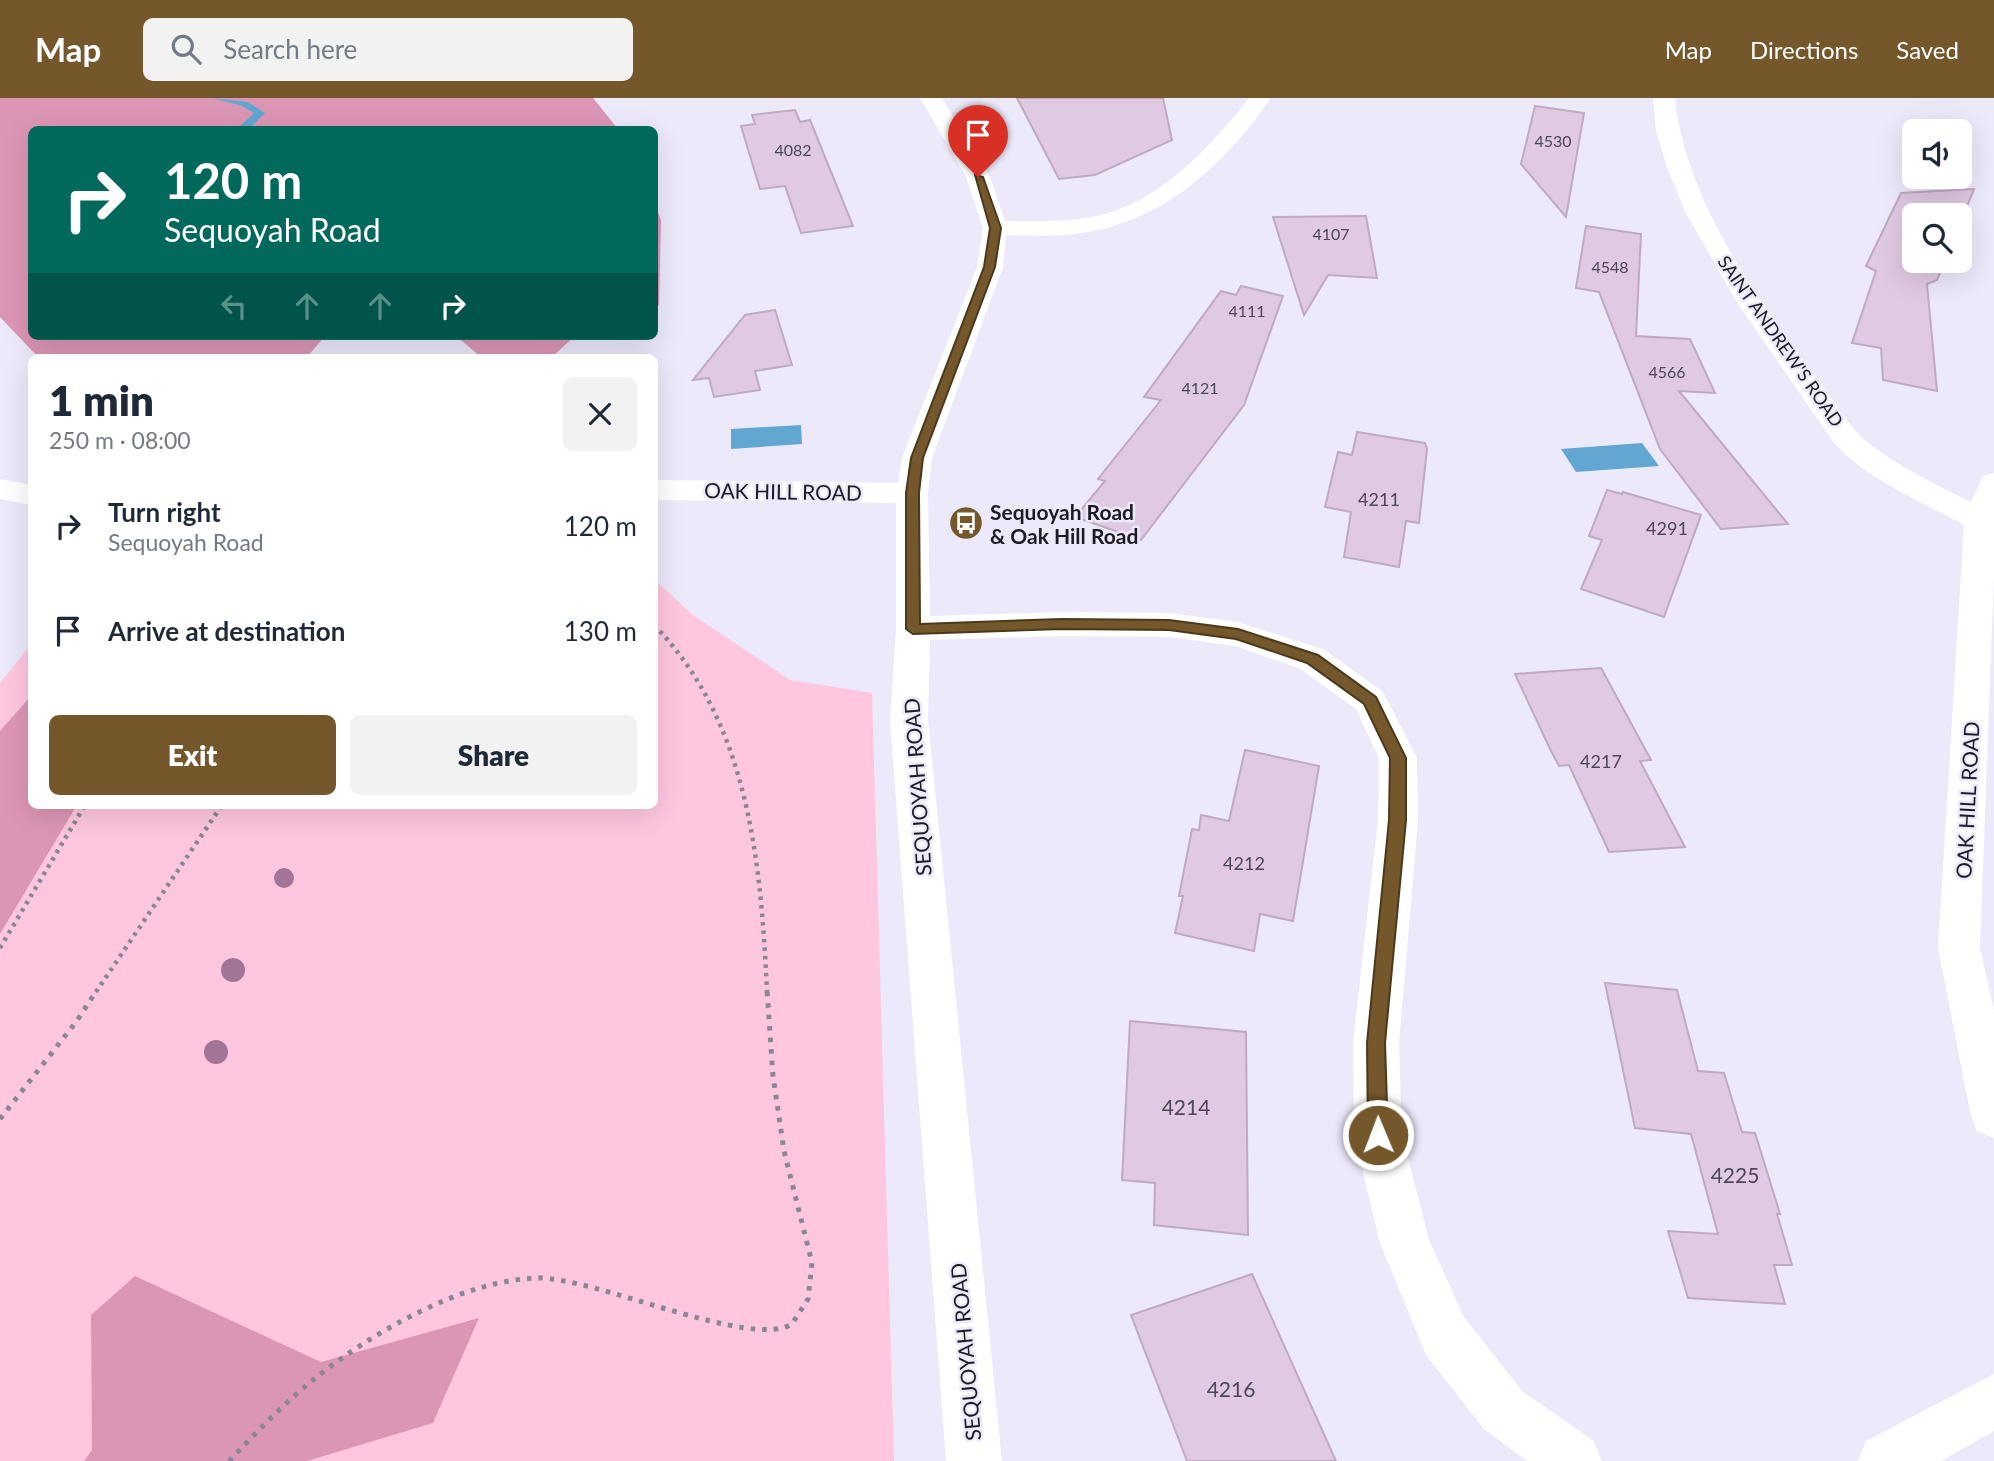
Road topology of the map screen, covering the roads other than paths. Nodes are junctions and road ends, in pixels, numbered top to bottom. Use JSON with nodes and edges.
{"nodes":[{"id":1,"x":931,"y":98,"type":"edge"},
{"id":2,"x":1260,"y":98,"type":"edge"},
{"id":3,"x":1664,"y":98,"type":"edge"},
{"id":4,"x":995,"y":228,"type":"junction"},
{"id":5,"x":1994,"y":483,"type":"edge"},
{"id":6,"x":0,"y":489,"type":"edge"},
{"id":7,"x":658,"y":490,"type":"edge"},
{"id":8,"x":912,"y":493,"type":"junction"},
{"id":9,"x":28,"y":494,"type":"edge"},
{"id":10,"x":1980,"y":520,"type":"junction"},
{"id":11,"x":913,"y":629,"type":"junction"},
{"id":12,"x":1994,"y":1116,"type":"edge"},
{"id":13,"x":1994,"y":1401,"type":"edge"},
{"id":14,"x":974,"y":1461,"type":"edge"},
{"id":15,"x":1574,"y":1461,"type":"edge"},
{"id":16,"x":1886,"y":1461,"type":"edge"}],
"edges":[{"from":1,"to":4,"type":"street","name":"SEQUOYAH ROAD"},
{"from":2,"to":4,"type":"street"},
{"from":3,"to":10,"type":"street","name":"SAINT ANDREW'S ROAD"},
{"from":4,"to":8,"type":"street","name":"SEQUOYAH ROAD"},
{"from":5,"to":10,"type":"street","name":"OAK HILL ROAD"},
{"from":6,"to":9,"type":"street"},
{"from":7,"to":8,"type":"street","name":"OAK HILL ROAD"},
{"from":8,"to":11,"type":"street","name":"SEQUOYAH ROAD"},
{"from":10,"to":12,"type":"street","name":"OAK HILL ROAD"},
{"from":11,"to":14,"type":"street","name":"SEQUOYAH ROAD"},
{"from":11,"to":15,"type":"street"},
{"from":13,"to":16,"type":"street"}]}
